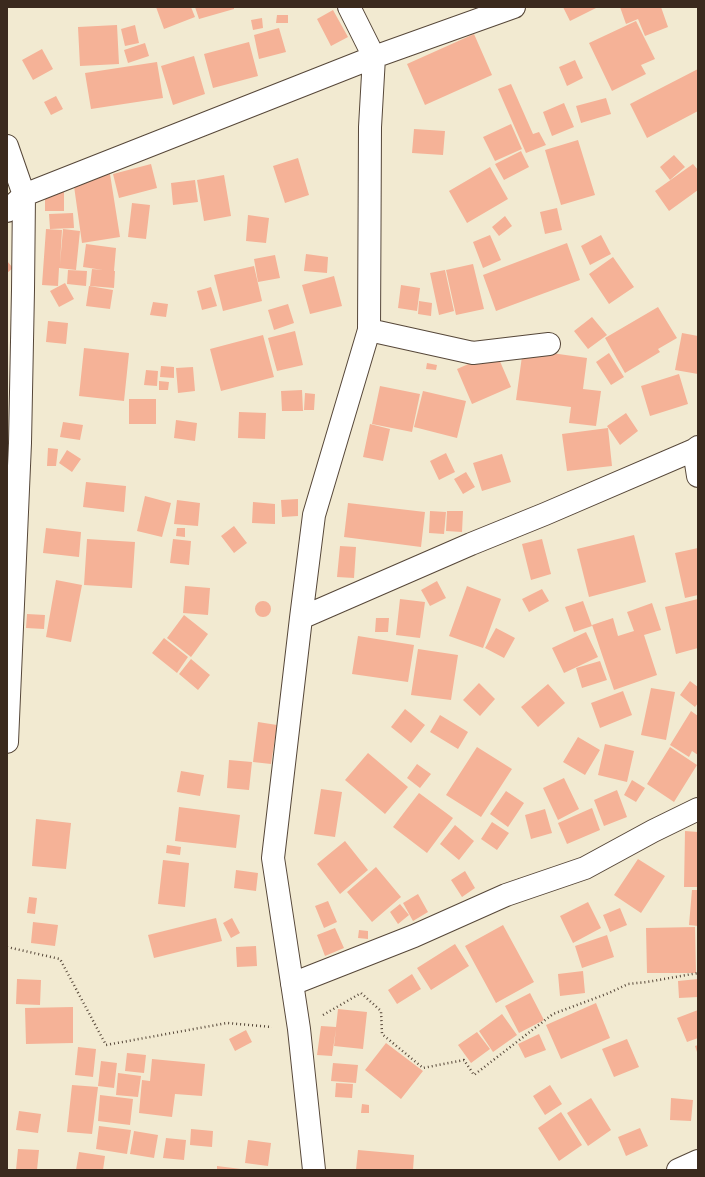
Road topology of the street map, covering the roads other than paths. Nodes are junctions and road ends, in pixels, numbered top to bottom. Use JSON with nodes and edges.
{"nodes":[{"id":1,"x":349,"y":7,"type":"edge"},
{"id":2,"x":514,"y":7,"type":"edge"},
{"id":3,"x":374,"y":57,"type":"junction"},
{"id":4,"x":7,"y":146,"type":"edge"},
{"id":5,"x":24,"y":195,"type":"junction"},
{"id":6,"x":7,"y":211,"type":"edge"},
{"id":7,"x":369,"y":330,"type":"junction"},
{"id":8,"x":549,"y":344,"type":"dead end"},
{"id":9,"x":696,"y":448,"type":"edge"},
{"id":10,"x":698,"y":476,"type":"edge"},
{"id":11,"x":301,"y":618,"type":"junction"},
{"id":12,"x":7,"y":742,"type":"edge"},
{"id":13,"x":698,"y":809,"type":"edge"},
{"id":14,"x":292,"y":984,"type":"junction"},
{"id":15,"x":698,"y":1161,"type":"edge"},
{"id":16,"x":314,"y":1170,"type":"edge"},
{"id":17,"x":678,"y":1170,"type":"edge"}],
"edges":[{"from":1,"to":3,"type":"street"},
{"from":2,"to":3,"type":"street"},
{"from":3,"to":5,"type":"street"},
{"from":3,"to":7,"type":"street"},
{"from":4,"to":5,"type":"street"},
{"from":5,"to":6,"type":"street"},
{"from":5,"to":12,"type":"street"},
{"from":7,"to":8,"type":"street"},
{"from":7,"to":11,"type":"street"},
{"from":9,"to":10,"type":"street"},
{"from":9,"to":11,"type":"street"},
{"from":11,"to":14,"type":"street"},
{"from":13,"to":14,"type":"street"},
{"from":14,"to":16,"type":"street"},
{"from":15,"to":17,"type":"street"}]}
